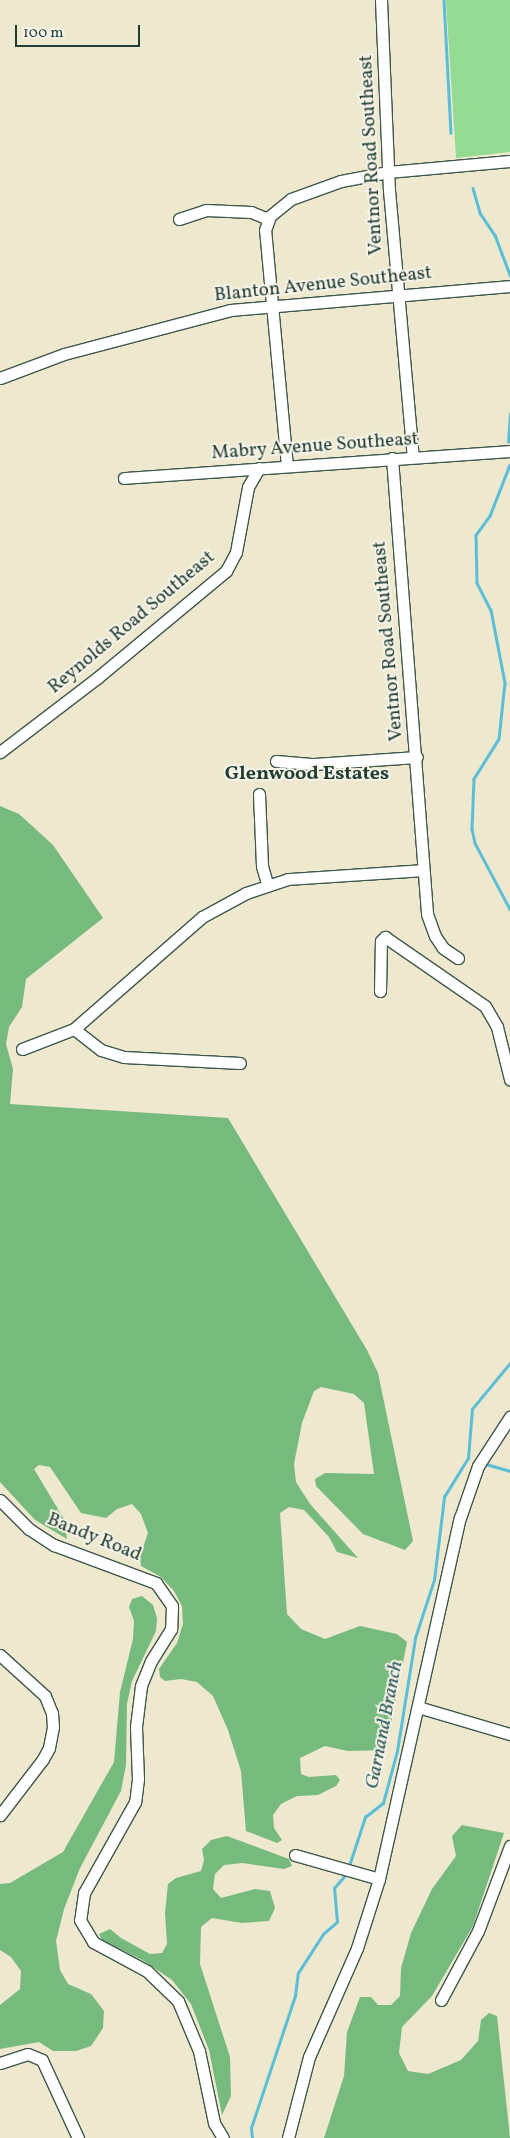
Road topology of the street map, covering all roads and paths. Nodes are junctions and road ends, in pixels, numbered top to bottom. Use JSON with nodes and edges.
{"nodes":[{"id":1,"x":381,"y":0,"type":"edge"},
{"id":2,"x":510,"y":161,"type":"edge"},
{"id":3,"x":388,"y":172,"type":"junction"},
{"id":4,"x":179,"y":219,"type":"dead end"},
{"id":5,"x":268,"y":219,"type":"junction"},
{"id":6,"x":509,"y":286,"type":"dead end"},
{"id":7,"x":399,"y":293,"type":"junction"},
{"id":8,"x":275,"y":307,"type":"junction"},
{"id":9,"x":0,"y":378,"type":"edge"},
{"id":10,"x":510,"y":451,"type":"edge"},
{"id":11,"x":413,"y":457,"type":"junction"},
{"id":12,"x":392,"y":458,"type":"junction"},
{"id":13,"x":288,"y":466,"type":"junction"},
{"id":14,"x":259,"y":468,"type":"junction"},
{"id":15,"x":124,"y":478,"type":"dead end"},
{"id":16,"x":0,"y":752,"type":"edge"},
{"id":17,"x":417,"y":757,"type":"junction"},
{"id":18,"x":276,"y":761,"type":"dead end"},
{"id":19,"x":259,"y":794,"type":"dead end"},
{"id":20,"x":423,"y":870,"type":"junction"},
{"id":21,"x":267,"y":884,"type":"junction"},
{"id":22,"x":458,"y":958,"type":"dead end"},
{"id":23,"x":380,"y":991,"type":"dead end"},
{"id":24,"x":74,"y":1029,"type":"junction"},
{"id":25,"x":22,"y":1050,"type":"dead end"},
{"id":26,"x":240,"y":1063,"type":"dead end"},
{"id":27,"x":510,"y":1079,"type":"edge"},
{"id":28,"x":510,"y":1417,"type":"edge"},
{"id":29,"x":0,"y":1500,"type":"edge"},
{"id":30,"x":0,"y":1655,"type":"edge"},
{"id":31,"x":418,"y":1707,"type":"junction"},
{"id":32,"x":510,"y":1734,"type":"edge"},
{"id":33,"x":1,"y":1810,"type":"edge"},
{"id":34,"x":510,"y":1846,"type":"edge"},
{"id":35,"x":295,"y":1855,"type":"dead end"},
{"id":36,"x":379,"y":1879,"type":"junction"},
{"id":37,"x":441,"y":2000,"type":"dead end"},
{"id":38,"x":0,"y":2063,"type":"edge"},
{"id":39,"x":78,"y":2138,"type":"edge"},
{"id":40,"x":223,"y":2138,"type":"edge"},
{"id":41,"x":288,"y":2138,"type":"edge"}],
"edges":[{"from":1,"to":3,"type":"street","name":"Ventnor Road Southeast"},
{"from":2,"to":3,"type":"street"},
{"from":3,"to":5,"type":"street"},
{"from":3,"to":7,"type":"street","name":"Ventnor Road Southeast"},
{"from":4,"to":5,"type":"street"},
{"from":5,"to":8,"type":"street"},
{"from":6,"to":7,"type":"street","name":"Blanton Avenue Southeast"},
{"from":7,"to":8,"type":"street","name":"Blanton Avenue Southeast"},
{"from":7,"to":11,"type":"street","name":"Ventnor Road Southeast"},
{"from":8,"to":9,"type":"street","name":"Blanton Avenue Southeast"},
{"from":8,"to":13,"type":"street"},
{"from":10,"to":11,"type":"street","name":"Mabry Avenue Southeast"},
{"from":11,"to":12,"type":"street","name":"Mabry Avenue Southeast"},
{"from":12,"to":13,"type":"street","name":"Mabry Avenue Southeast"},
{"from":12,"to":17,"type":"street","name":"Ventnor Road Southeast"},
{"from":13,"to":14,"type":"street","name":"Mabry Avenue Southeast"},
{"from":14,"to":15,"type":"street","name":"Mabry Avenue Southeast"},
{"from":14,"to":16,"type":"street","name":"Reynolds Road Southeast"},
{"from":17,"to":18,"type":"street"},
{"from":17,"to":20,"type":"street","name":"Ventnor Road Southeast"},
{"from":19,"to":21,"type":"street"},
{"from":20,"to":21,"type":"street"},
{"from":20,"to":22,"type":"street","name":"Ventnor Road Southeast"},
{"from":21,"to":24,"type":"street"},
{"from":23,"to":27,"type":"street"},
{"from":24,"to":25,"type":"street"},
{"from":24,"to":26,"type":"street"},
{"from":28,"to":31,"type":"street"},
{"from":29,"to":40,"type":"street","name":"Bandy Road"},
{"from":30,"to":33,"type":"street"},
{"from":31,"to":32,"type":"street"},
{"from":31,"to":36,"type":"street"},
{"from":34,"to":37,"type":"street"},
{"from":35,"to":36,"type":"street"},
{"from":36,"to":41,"type":"street"},
{"from":38,"to":39,"type":"street"}]}
